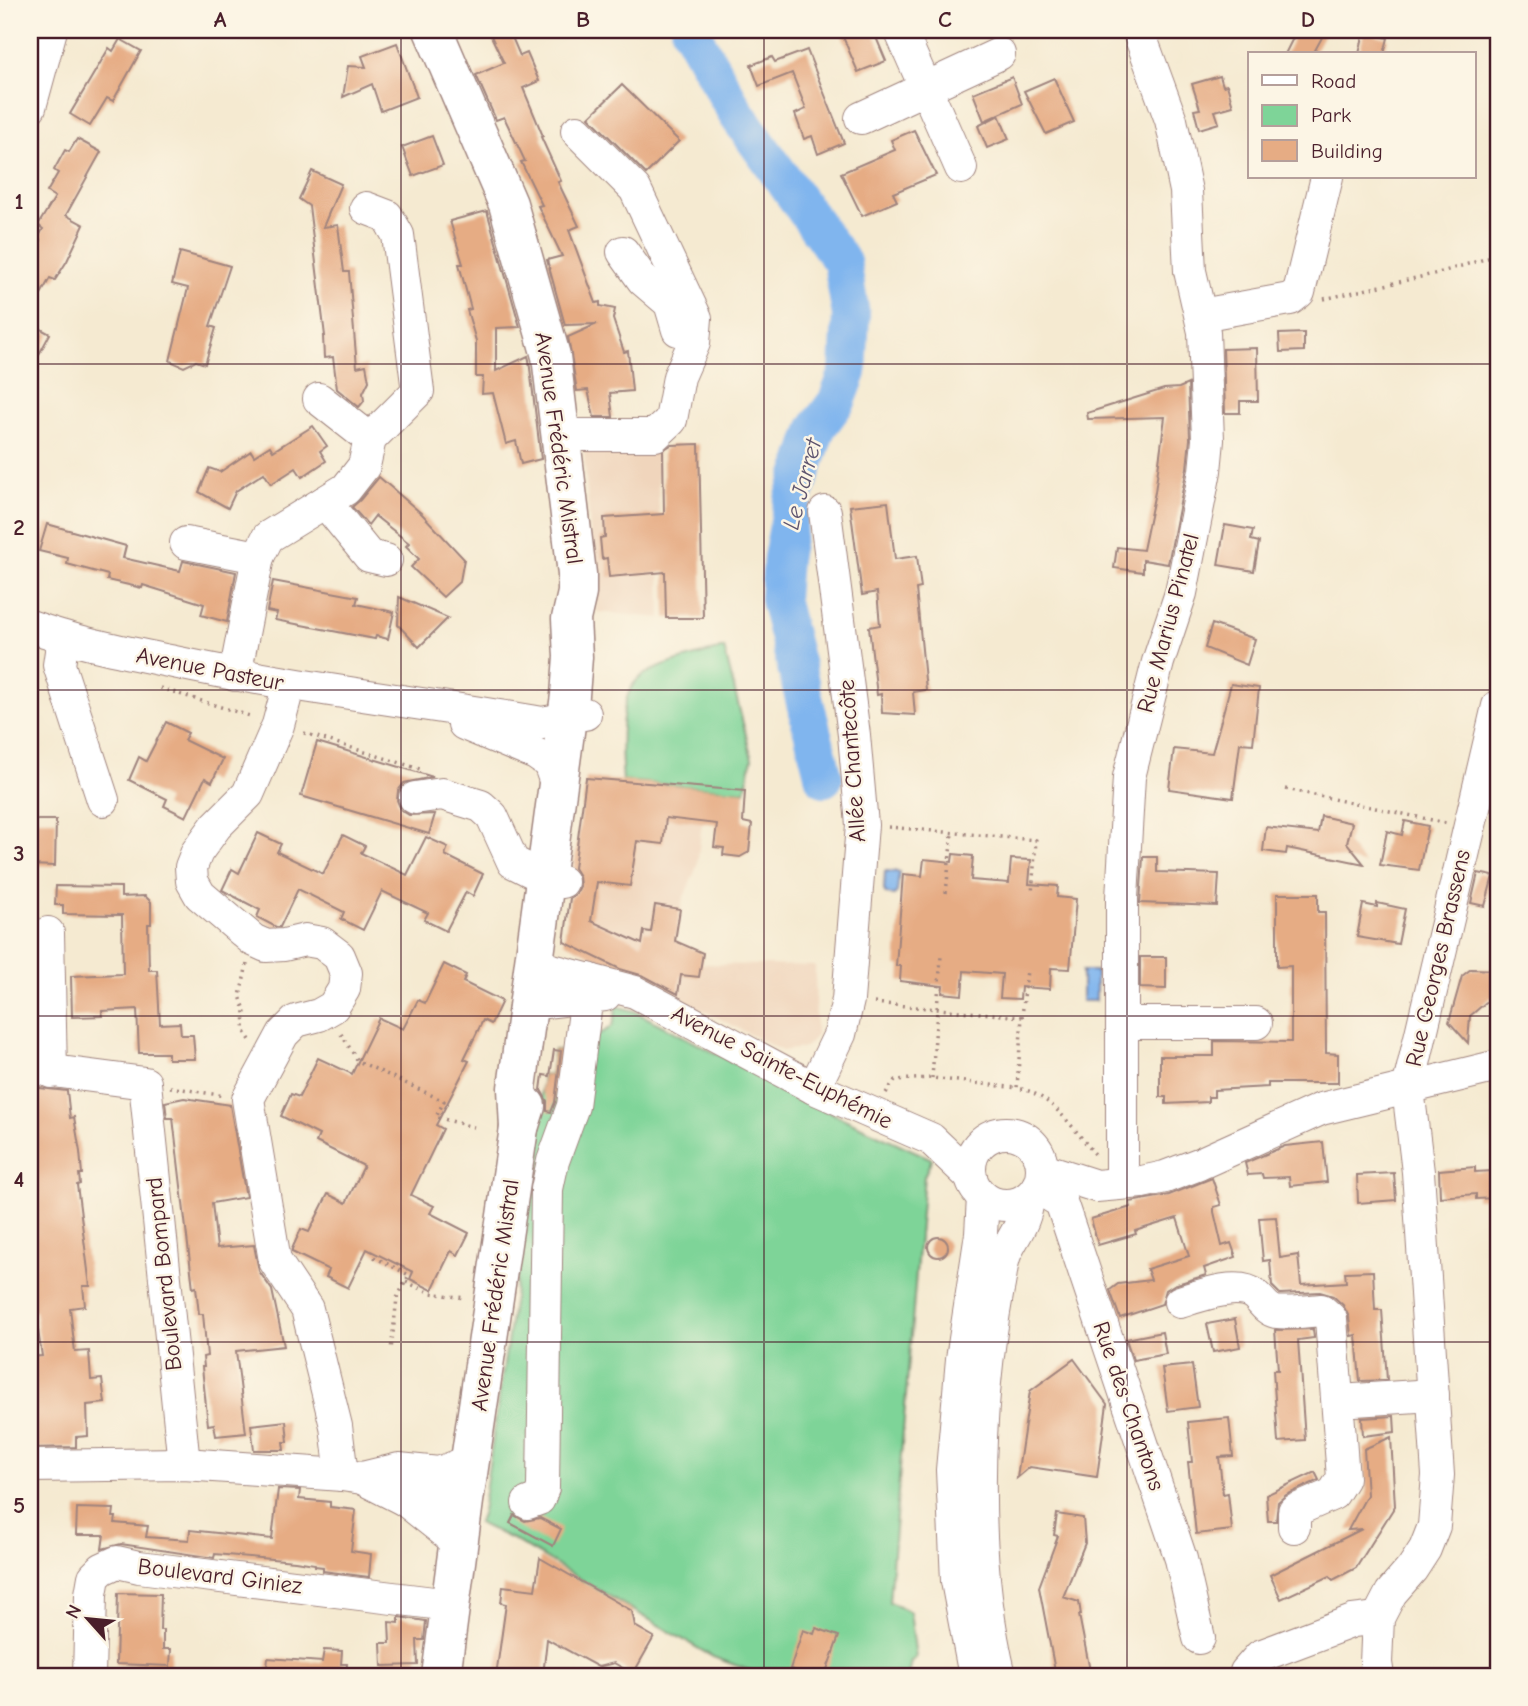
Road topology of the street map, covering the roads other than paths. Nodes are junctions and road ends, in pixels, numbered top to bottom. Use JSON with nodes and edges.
{"nodes":[{"id":1,"x":51,"y":30,"type":"edge"},
{"id":2,"x":433,"y":30,"type":"edge"},
{"id":3,"x":900,"y":30,"type":"edge"},
{"id":4,"x":1138,"y":30,"type":"edge"},
{"id":5,"x":999,"y":54,"type":"dead end"},
{"id":6,"x":926,"y":88,"type":"junction"},
{"id":7,"x":30,"y":107,"type":"edge"},
{"id":8,"x":861,"y":118,"type":"dead end"},
{"id":9,"x":578,"y":139,"type":"dead end"},
{"id":10,"x":961,"y":168,"type":"dead end"},
{"id":11,"x":1327,"y":178,"type":"edge"},
{"id":12,"x":366,"y":208,"type":"dead end"},
{"id":13,"x":623,"y":252,"type":"dead end"},
{"id":14,"x":1201,"y":315,"type":"junction"},
{"id":15,"x":679,"y":377,"type":"junction"},
{"id":16,"x":319,"y":399,"type":"dead end"},
{"id":17,"x":561,"y":435,"type":"junction"},
{"id":18,"x":370,"y":439,"type":"junction"},
{"id":19,"x":325,"y":502,"type":"junction"},
{"id":20,"x":825,"y":512,"type":"dead end"},
{"id":21,"x":186,"y":543,"type":"dead end"},
{"id":22,"x":258,"y":557,"type":"junction"},
{"id":23,"x":386,"y":560,"type":"dead end"},
{"id":24,"x":30,"y":626,"type":"edge"},
{"id":25,"x":63,"y":638,"type":"junction"},
{"id":26,"x":235,"y":675,"type":"junction"},
{"id":27,"x":289,"y":684,"type":"junction"},
{"id":28,"x":393,"y":702,"type":"junction"},
{"id":29,"x":1498,"y":706,"type":"edge"},
{"id":30,"x":457,"y":721,"type":"junction"},
{"id":31,"x":574,"y":728,"type":"junction"},
{"id":32,"x":556,"y":783,"type":"junction"},
{"id":33,"x":103,"y":800,"type":"dead end"},
{"id":34,"x":426,"y":804,"type":"dead end"},
{"id":35,"x":540,"y":874,"type":"junction"},
{"id":36,"x":48,"y":933,"type":"dead end"},
{"id":37,"x":539,"y":985,"type":"junction"},
{"id":38,"x":588,"y":988,"type":"junction"},
{"id":39,"x":1123,"y":1023,"type":"junction"},
{"id":40,"x":1256,"y":1023,"type":"dead end"},
{"id":41,"x":1498,"y":1066,"type":"edge"},
{"id":42,"x":40,"y":1070,"type":"edge"},
{"id":43,"x":814,"y":1088,"type":"junction"},
{"id":44,"x":1408,"y":1089,"type":"junction"},
{"id":45,"x":932,"y":1139,"type":"junction"},
{"id":46,"x":985,"y":1140,"type":"junction"},
{"id":47,"x":1122,"y":1173,"type":"junction"},
{"id":48,"x":1036,"y":1185,"type":"junction"},
{"id":49,"x":977,"y":1187,"type":"junction"},
{"id":50,"x":1180,"y":1302,"type":"dead end"},
{"id":51,"x":1433,"y":1395,"type":"junction"},
{"id":52,"x":1339,"y":1401,"type":"junction"},
{"id":53,"x":184,"y":1464,"type":"junction"},
{"id":54,"x":30,"y":1466,"type":"edge"},
{"id":55,"x":352,"y":1476,"type":"junction"},
{"id":56,"x":460,"y":1482,"type":"junction"},
{"id":57,"x":405,"y":1500,"type":"junction"},
{"id":58,"x":528,"y":1503,"type":"dead end"},
{"id":59,"x":1294,"y":1528,"type":"dead end"},
{"id":60,"x":458,"y":1543,"type":"junction"},
{"id":61,"x":450,"y":1605,"type":"junction"},
{"id":62,"x":1378,"y":1618,"type":"junction"},
{"id":63,"x":1199,"y":1638,"type":"dead end"},
{"id":64,"x":89,"y":1676,"type":"edge"},
{"id":65,"x":441,"y":1676,"type":"edge"},
{"id":66,"x":975,"y":1676,"type":"edge"},
{"id":67,"x":1000,"y":1676,"type":"edge"},
{"id":68,"x":1246,"y":1676,"type":"edge"},
{"id":69,"x":1378,"y":1676,"type":"edge"}],
"edges":[{"from":1,"to":7,"type":"street"},
{"from":2,"to":17,"type":"main road","name":"Avenue Frédéric Mistral"},
{"from":3,"to":6,"type":"street"},
{"from":4,"to":14,"type":"street","name":"Rue Marius Pinatel"},
{"from":5,"to":6,"type":"street"},
{"from":6,"to":8,"type":"street"},
{"from":6,"to":10,"type":"street"},
{"from":9,"to":15,"type":"street"},
{"from":11,"to":14,"type":"street"},
{"from":12,"to":18,"type":"street"},
{"from":13,"to":15,"type":"street"},
{"from":14,"to":39,"type":"street","name":"Rue Marius Pinatel"},
{"from":15,"to":17,"type":"street"},
{"from":16,"to":18,"type":"street"},
{"from":17,"to":31,"type":"main road","name":"Avenue Frédéric Mistral"},
{"from":18,"to":19,"type":"street"},
{"from":19,"to":22,"type":"street"},
{"from":19,"to":23,"type":"street"},
{"from":20,"to":43,"type":"street","name":"Allée Chantecôte"},
{"from":21,"to":22,"type":"street"},
{"from":22,"to":26,"type":"street"},
{"from":24,"to":25,"type":"street","name":"Avenue Pasteur"},
{"from":25,"to":26,"type":"street","name":"Avenue Pasteur"},
{"from":25,"to":33,"type":"street"},
{"from":26,"to":27,"type":"street","name":"Avenue Pasteur"},
{"from":27,"to":28,"type":"street","name":"Avenue Pasteur"},
{"from":27,"to":55,"type":"street"},
{"from":28,"to":30,"type":"street","name":"Avenue Pasteur"},
{"from":28,"to":31,"type":"street","name":"Avenue Pasteur"},
{"from":29,"to":44,"type":"street","name":"Rue Georges Brassens"},
{"from":30,"to":31,"type":"street","name":"Avenue Pasteur"},
{"from":30,"to":32,"type":"street","name":"Avenue Pasteur"},
{"from":31,"to":32,"type":"main road","name":"Avenue Frédéric Mistral"},
{"from":31,"to":35,"type":"main road","name":"Avenue Frédéric Mistral"},
{"from":32,"to":35,"type":"main road","name":"Avenue Frédéric Mistral"},
{"from":34,"to":35,"type":"street"},
{"from":35,"to":37,"type":"main road","name":"Avenue Frédéric Mistral"},
{"from":36,"to":42,"type":"street"},
{"from":37,"to":38,"type":"street","name":"Avenue Sainte-Euphémie"},
{"from":37,"to":56,"type":"main road","name":"Avenue Frédéric Mistral"},
{"from":38,"to":43,"type":"street","name":"Avenue Sainte-Euphémie"},
{"from":38,"to":58,"type":"street"},
{"from":39,"to":40,"type":"street"},
{"from":39,"to":47,"type":"street","name":"Rue Marius Pinatel"},
{"from":41,"to":44,"type":"street"},
{"from":42,"to":53,"type":"street","name":"Boulevard Bompard"},
{"from":43,"to":45,"type":"street","name":"Avenue Sainte-Euphémie"},
{"from":44,"to":47,"type":"street"},
{"from":44,"to":51,"type":"street"},
{"from":45,"to":46,"type":"street","name":"Avenue Sainte-Euphémie"},
{"from":45,"to":49,"type":"street","name":"Avenue Sainte-Euphémie"},
{"from":46,"to":48,"type":"street"},
{"from":46,"to":49,"type":"street"},
{"from":47,"to":48,"type":"street"},
{"from":48,"to":49,"type":"street"},
{"from":48,"to":63,"type":"street","name":"Rue des Chantons"},
{"from":48,"to":67,"type":"street"},
{"from":49,"to":66,"type":"street"},
{"from":50,"to":52,"type":"street"},
{"from":51,"to":52,"type":"street"},
{"from":51,"to":62,"type":"street"},
{"from":52,"to":59,"type":"street"},
{"from":53,"to":54,"type":"street"},
{"from":53,"to":55,"type":"street"},
{"from":55,"to":56,"type":"street"},
{"from":55,"to":57,"type":"street"},
{"from":56,"to":57,"type":"street"},
{"from":56,"to":60,"type":"main road","name":"Avenue Frédéric Mistral"},
{"from":57,"to":60,"type":"street"},
{"from":60,"to":61,"type":"main road","name":"Avenue Frédéric Mistral"},
{"from":61,"to":64,"type":"street","name":"Boulevard Giniez"},
{"from":61,"to":65,"type":"main road","name":"Avenue Frédéric Mistral"},
{"from":62,"to":68,"type":"street"},
{"from":62,"to":69,"type":"street"}]}
